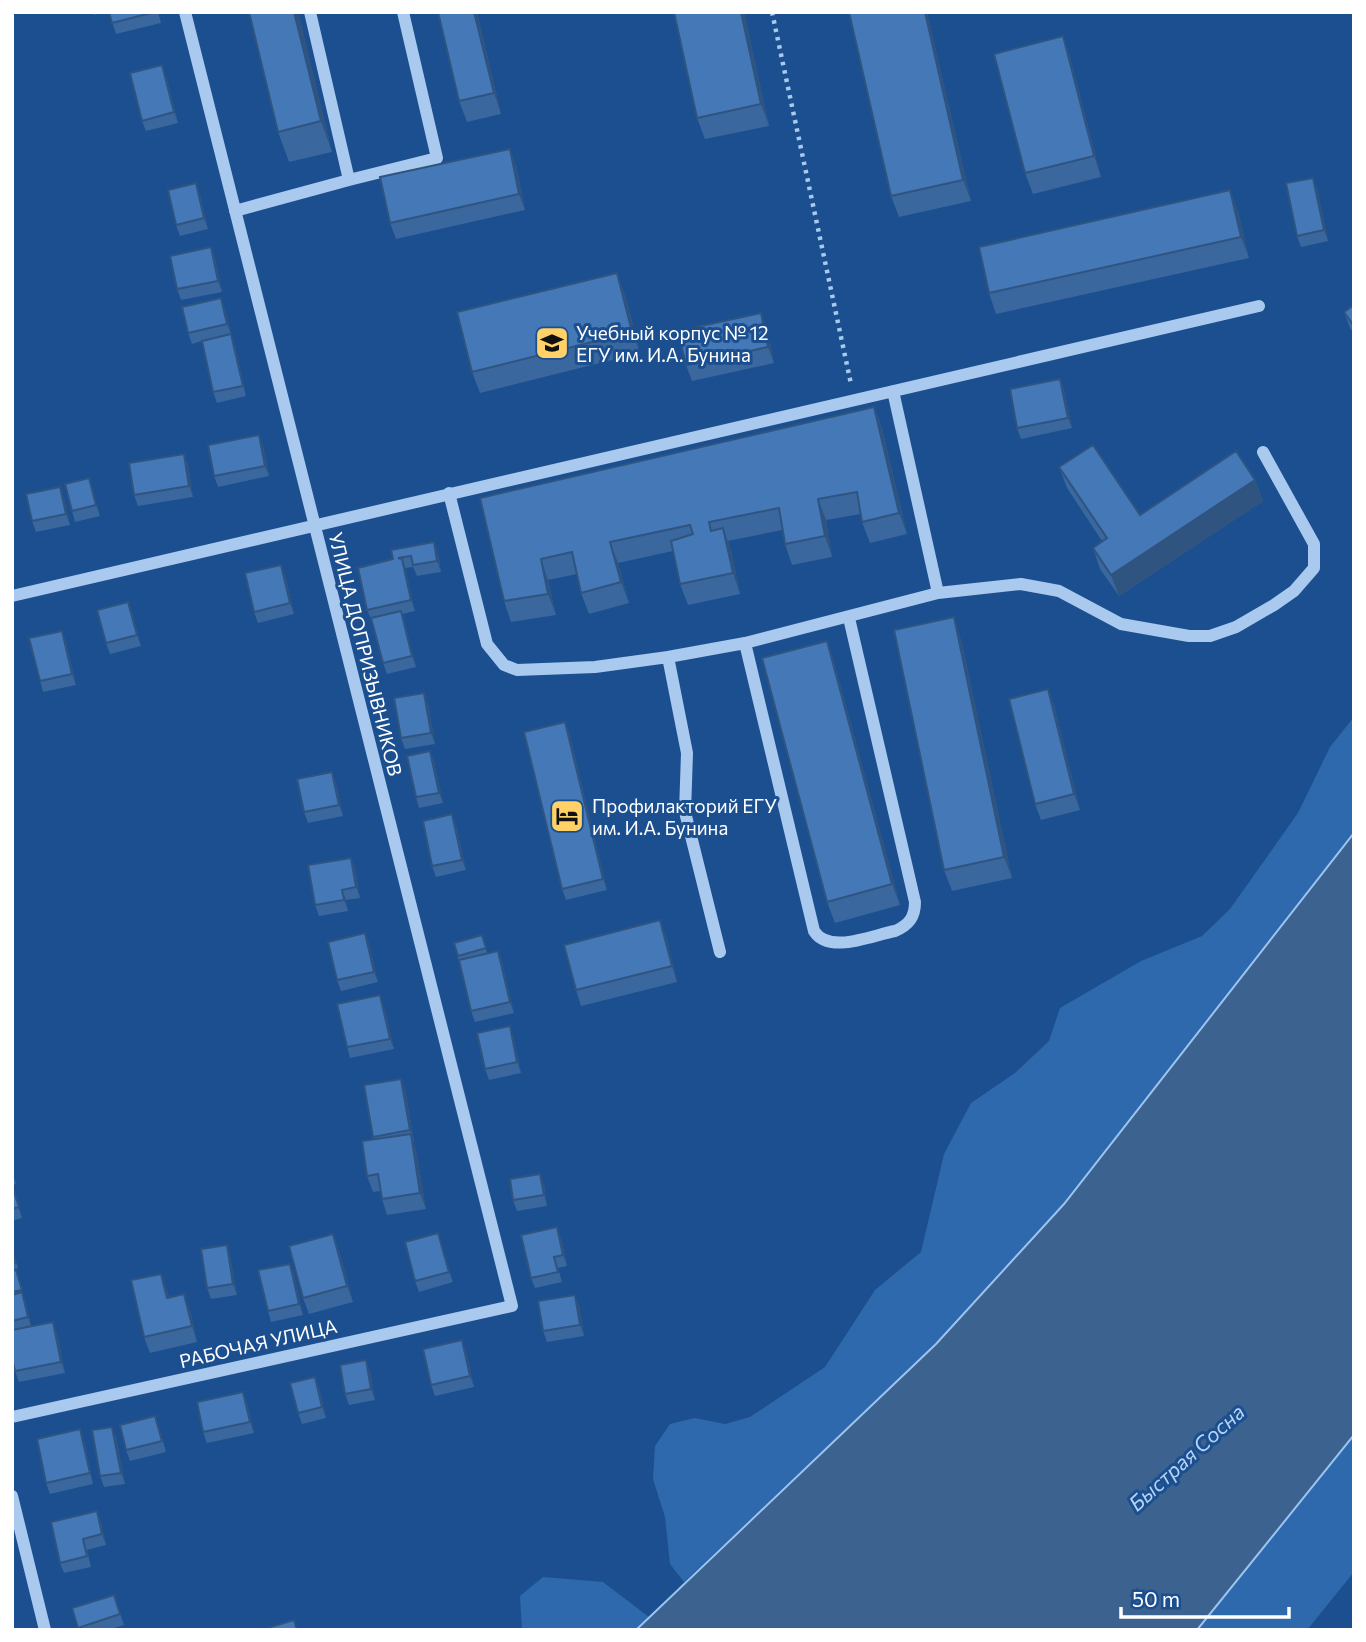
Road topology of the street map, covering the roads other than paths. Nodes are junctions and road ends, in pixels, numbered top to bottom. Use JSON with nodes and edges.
{"nodes":[{"id":1,"x":185,"y":12,"type":"edge"},
{"id":2,"x":310,"y":12,"type":"edge"},
{"id":3,"x":403,"y":12,"type":"edge"},
{"id":4,"x":349,"y":180,"type":"junction"},
{"id":5,"x":235,"y":211,"type":"junction"},
{"id":6,"x":1259,"y":306,"type":"dead end"},
{"id":7,"x":893,"y":391,"type":"junction"},
{"id":8,"x":1263,"y":452,"type":"dead end"},
{"id":9,"x":449,"y":493,"type":"junction"},
{"id":10,"x":313,"y":524,"type":"junction"},
{"id":11,"x":938,"y":593,"type":"junction"},
{"id":12,"x":12,"y":596,"type":"edge"},
{"id":13,"x":849,"y":618,"type":"junction"},
{"id":14,"x":745,"y":643,"type":"junction"},
{"id":15,"x":668,"y":657,"type":"junction"},
{"id":16,"x":720,"y":952,"type":"dead end"},
{"id":17,"x":512,"y":1306,"type":"joint"},
{"id":18,"x":12,"y":1417,"type":"edge"},
{"id":19,"x":12,"y":1496,"type":"edge"},
{"id":20,"x":45,"y":1630,"type":"edge"}],
"edges":[{"from":1,"to":5,"type":"street","name":"УЛИЦА ДОПРИЗЫВНИКОВ"},
{"from":2,"to":4,"type":"street"},
{"from":3,"to":4,"type":"street"},
{"from":4,"to":5,"type":"street"},
{"from":5,"to":10,"type":"street","name":"УЛИЦА ДОПРИЗЫВНИКОВ"},
{"from":6,"to":7,"type":"street"},
{"from":7,"to":9,"type":"street"},
{"from":7,"to":11,"type":"street"},
{"from":8,"to":11,"type":"street"},
{"from":9,"to":10,"type":"street"},
{"from":9,"to":15,"type":"street"},
{"from":10,"to":12,"type":"street"},
{"from":10,"to":17,"type":"street","name":"УЛИЦА ДОПРИЗЫВНИКОВ"},
{"from":11,"to":13,"type":"street"},
{"from":13,"to":14,"type":"street"},
{"from":13,"to":14,"type":"street"},
{"from":14,"to":15,"type":"street"},
{"from":15,"to":16,"type":"street"},
{"from":17,"to":18,"type":"street","name":"РАБОЧАЯ УЛИЦА"},
{"from":19,"to":20,"type":"street"}]}
